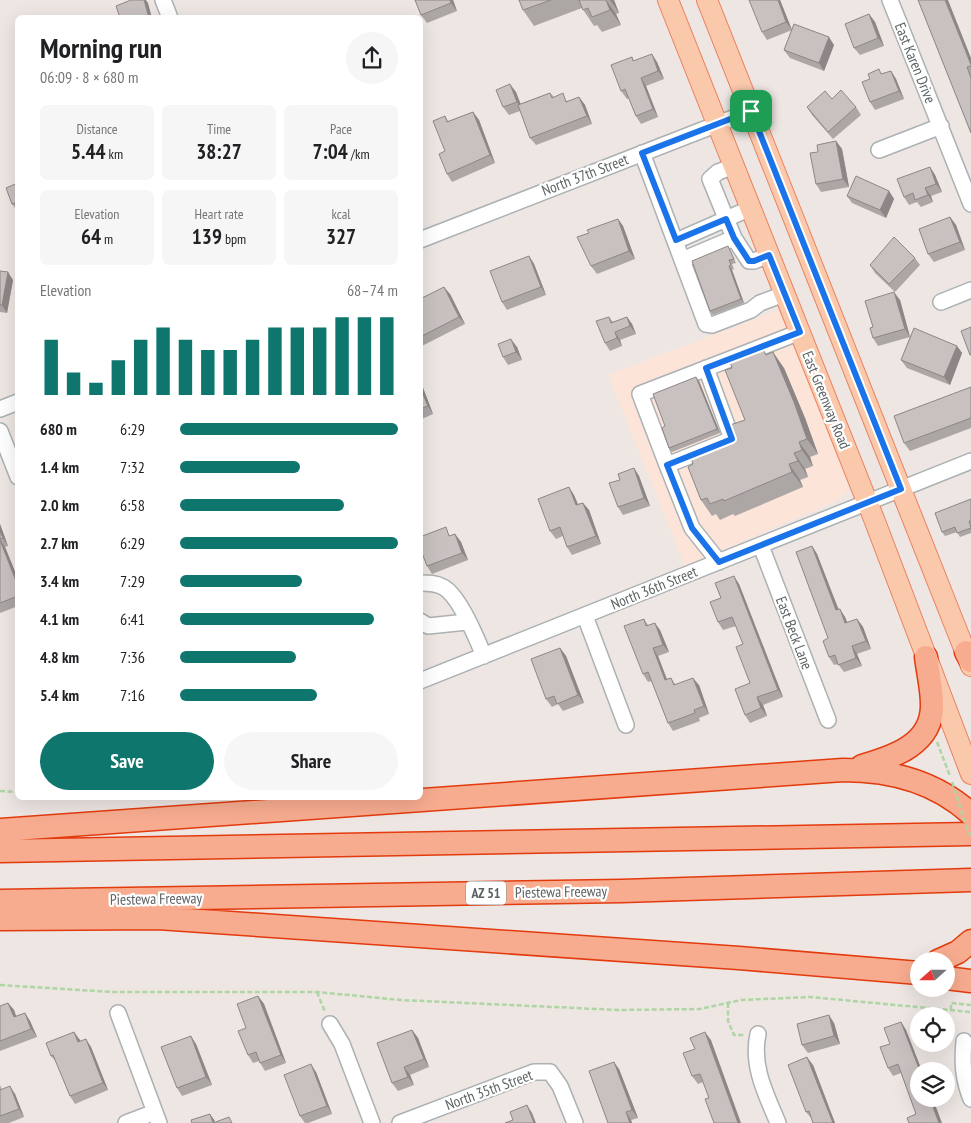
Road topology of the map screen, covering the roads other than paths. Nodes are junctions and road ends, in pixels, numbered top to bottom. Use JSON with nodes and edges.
{"nodes":[{"id":1,"x":163,"y":0,"type":"edge"},
{"id":2,"x":668,"y":0,"type":"edge"},
{"id":3,"x":707,"y":0,"type":"edge"},
{"id":4,"x":890,"y":0,"type":"edge"},
{"id":5,"x":169,"y":15,"type":"edge"},
{"id":6,"x":751,"y":111,"type":"junction"},
{"id":7,"x":717,"y":124,"type":"junction"},
{"id":8,"x":940,"y":126,"type":"junction"},
{"id":9,"x":880,"y":150,"type":"dead end"},
{"id":10,"x":642,"y":153,"type":"junction"},
{"id":11,"x":734,"y":166,"type":"junction"},
{"id":12,"x":971,"y":204,"type":"edge"},
{"id":13,"x":750,"y":208,"type":"junction"},
{"id":14,"x":726,"y":219,"type":"junction"},
{"id":15,"x":734,"y":238,"type":"junction"},
{"id":16,"x":423,"y":239,"type":"edge"},
{"id":17,"x":676,"y":240,"type":"junction"},
{"id":18,"x":769,"y":255,"type":"junction"},
{"id":19,"x":682,"y":260,"type":"junction"},
{"id":20,"x":971,"y":290,"type":"edge"},
{"id":21,"x":784,"y":294,"type":"junction"},
{"id":22,"x":940,"y":302,"type":"dead end"},
{"id":23,"x":800,"y":332,"type":"junction"},
{"id":24,"x":706,"y":368,"type":"junction"},
{"id":25,"x":15,"y":403,"type":"edge"},
{"id":26,"x":0,"y":409,"type":"edge"},
{"id":27,"x":0,"y":431,"type":"edge"},
{"id":28,"x":971,"y":461,"type":"edge"},
{"id":29,"x":667,"y":465,"type":"junction"},
{"id":30,"x":15,"y":469,"type":"edge"},
{"id":31,"x":901,"y":489,"type":"junction"},
{"id":32,"x":867,"y":502,"type":"junction"},
{"id":33,"x":760,"y":546,"type":"junction"},
{"id":34,"x":719,"y":562,"type":"junction"},
{"id":35,"x":423,"y":583,"type":"edge"},
{"id":36,"x":585,"y":616,"type":"junction"},
{"id":37,"x":423,"y":622,"type":"edge"},
{"id":38,"x":467,"y":622,"type":"junction"},
{"id":39,"x":484,"y":656,"type":"junction"},
{"id":40,"x":926,"y":657,"type":"junction"},
{"id":41,"x":969,"y":660,"type":"edge"},
{"id":42,"x":423,"y":680,"type":"edge"},
{"id":43,"x":828,"y":720,"type":"dead end"},
{"id":44,"x":626,"y":724,"type":"dead end"},
{"id":45,"x":843,"y":770,"type":"junction"},
{"id":46,"x":971,"y":774,"type":"edge"},
{"id":47,"x":422,"y":800,"type":"edge"},
{"id":48,"x":423,"y":800,"type":"edge"},
{"id":49,"x":966,"y":809,"type":"edge"},
{"id":50,"x":0,"y":830,"type":"edge"},
{"id":51,"x":971,"y":835,"type":"edge"},
{"id":52,"x":0,"y":852,"type":"edge"},
{"id":53,"x":971,"y":880,"type":"edge"},
{"id":54,"x":0,"y":902,"type":"edge"},
{"id":55,"x":0,"y":919,"type":"edge"},
{"id":56,"x":971,"y":941,"type":"edge"},
{"id":57,"x":955,"y":953,"type":"edge"},
{"id":58,"x":910,"y":972,"type":"edge"},
{"id":59,"x":955,"y":979,"type":"edge"},
{"id":60,"x":971,"y":981,"type":"edge"},
{"id":61,"x":118,"y":1013,"type":"dead end"},
{"id":62,"x":330,"y":1024,"type":"road end"},
{"id":63,"x":758,"y":1034,"type":"road end"},
{"id":64,"x":964,"y":1041,"type":"dead end"},
{"id":65,"x":971,"y":1099,"type":"edge"},
{"id":66,"x":157,"y":1117,"type":"edge"},
{"id":67,"x":126,"y":1123,"type":"edge"},
{"id":68,"x":372,"y":1123,"type":"edge"},
{"id":69,"x":400,"y":1123,"type":"edge"},
{"id":70,"x":575,"y":1123,"type":"edge"},
{"id":71,"x":778,"y":1123,"type":"edge"}],
"edges":[{"from":1,"to":5,"type":"street"},
{"from":2,"to":7,"type":"main road","name":"East Greenway Road"},
{"from":3,"to":6,"type":"main road"},
{"from":4,"to":8,"type":"street","name":"East Karen Drive"},
{"from":6,"to":7,"type":"street","name":"North 37th Street"},
{"from":6,"to":31,"type":"main road"},
{"from":7,"to":10,"type":"street","name":"North 37th Street"},
{"from":7,"to":11,"type":"main road","name":"East Greenway Road"},
{"from":8,"to":9,"type":"street"},
{"from":8,"to":12,"type":"street","name":"East Karen Drive"},
{"from":10,"to":16,"type":"street","name":"North 37th Street"},
{"from":10,"to":17,"type":"street"},
{"from":11,"to":13,"type":"main road","name":"East Greenway Road"},
{"from":11,"to":14,"type":"street"},
{"from":13,"to":14,"type":"street"},
{"from":13,"to":18,"type":"main road","name":"East Greenway Road"},
{"from":14,"to":15,"type":"street"},
{"from":14,"to":17,"type":"street"},
{"from":15,"to":18,"type":"street"},
{"from":15,"to":19,"type":"street"},
{"from":17,"to":19,"type":"street"},
{"from":18,"to":21,"type":"main road","name":"East Greenway Road"},
{"from":19,"to":21,"type":"street"},
{"from":20,"to":22,"type":"street"},
{"from":21,"to":23,"type":"main road","name":"East Greenway Road"},
{"from":23,"to":24,"type":"street"},
{"from":23,"to":32,"type":"main road","name":"East Greenway Road"},
{"from":24,"to":29,"type":"street"},
{"from":24,"to":29,"type":"street"},
{"from":25,"to":26,"type":"street"},
{"from":27,"to":30,"type":"street"},
{"from":28,"to":31,"type":"street","name":"North 36th Street"},
{"from":29,"to":34,"type":"street"},
{"from":31,"to":32,"type":"street","name":"North 36th Street"},
{"from":31,"to":41,"type":"main road"},
{"from":32,"to":33,"type":"street","name":"North 36th Street"},
{"from":32,"to":40,"type":"main road","name":"East Greenway Road"},
{"from":33,"to":34,"type":"street","name":"North 36th Street"},
{"from":33,"to":43,"type":"street","name":"East Beck Lane"},
{"from":34,"to":36,"type":"street","name":"North 36th Street"},
{"from":35,"to":38,"type":"street"},
{"from":36,"to":39,"type":"street","name":"North 36th Street"},
{"from":36,"to":44,"type":"street"},
{"from":37,"to":38,"type":"street"},
{"from":38,"to":39,"type":"street"},
{"from":39,"to":42,"type":"street","name":"North 36th Street"},
{"from":40,"to":45,"type":"highway"},
{"from":40,"to":46,"type":"main road","name":"East Greenway Road"},
{"from":45,"to":48,"type":"highway"},
{"from":45,"to":49,"type":"highway"},
{"from":47,"to":50,"type":"highway"},
{"from":51,"to":52,"type":"highway"},
{"from":53,"to":54,"type":"highway","name":"Piestewa Freeway","number":"AZ 51"},
{"from":55,"to":58,"type":"highway"},
{"from":56,"to":57,"type":"highway"},
{"from":59,"to":60,"type":"highway"},
{"from":61,"to":66,"type":"street"},
{"from":62,"to":68,"type":"street"},
{"from":63,"to":71,"type":"street"},
{"from":64,"to":65,"type":"street"},
{"from":66,"to":67,"type":"street"},
{"from":69,"to":70,"type":"street","name":"North 35th Street"}]}
